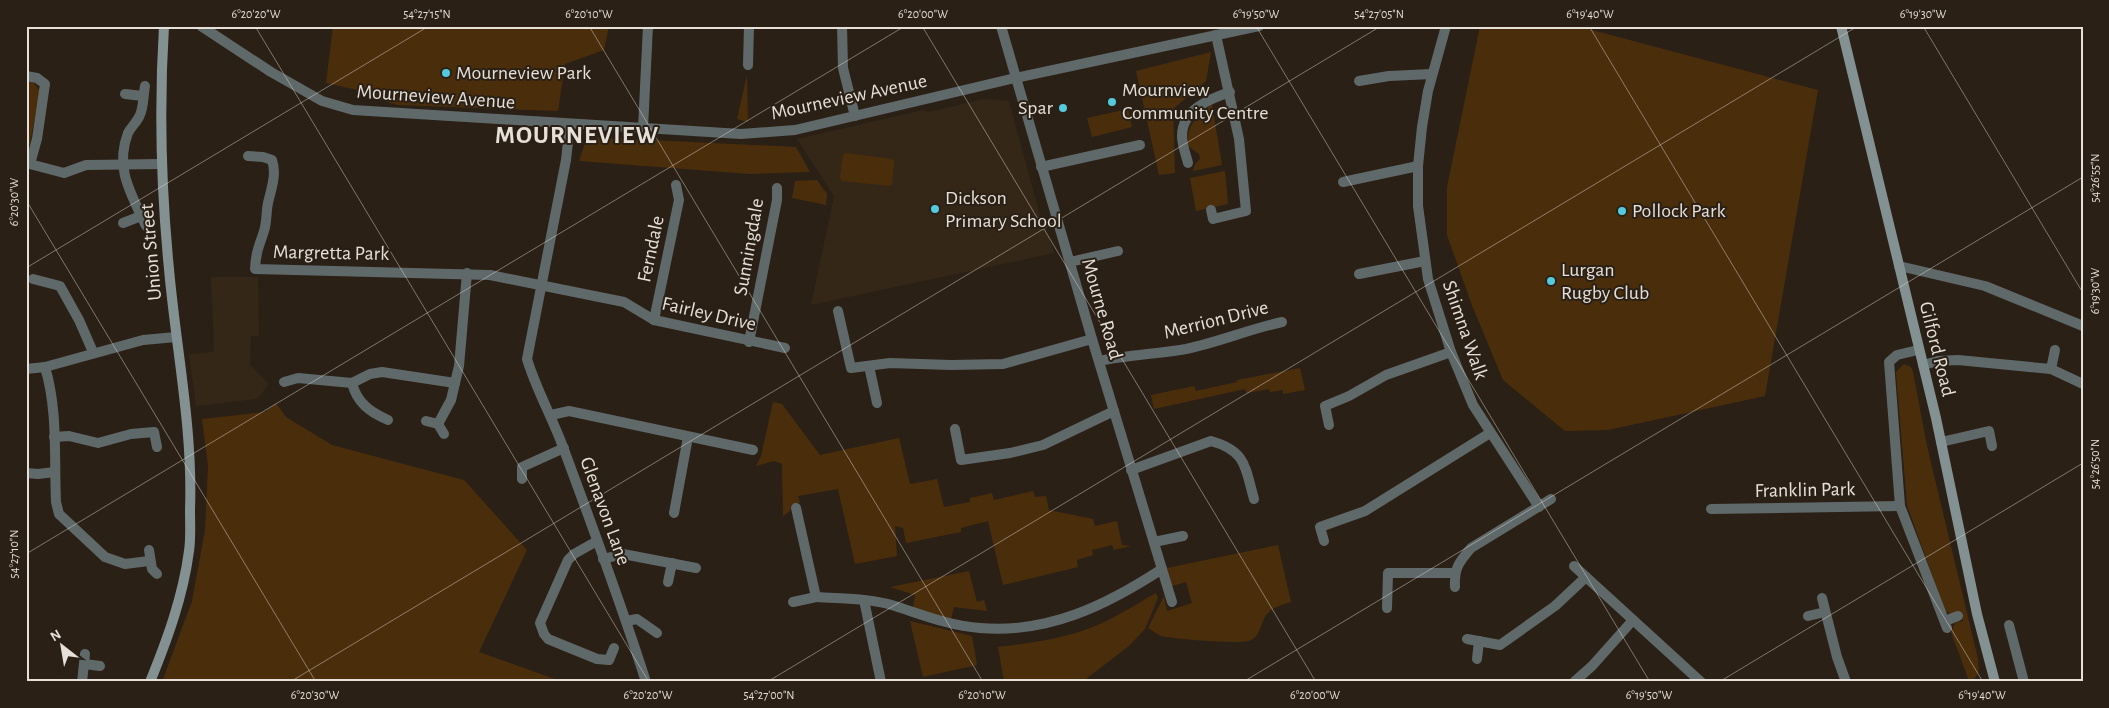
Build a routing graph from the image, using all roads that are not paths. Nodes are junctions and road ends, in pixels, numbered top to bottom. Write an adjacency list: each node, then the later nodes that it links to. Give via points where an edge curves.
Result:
1 (164, 26): 25 (main road, Union Street)
2 (201, 26): 19 (street, Mourneview Avenue, via 322,101 353,110)
3 (648, 26): 20 (street)
4 (749, 26): 11 (street)
5 (842, 26): 18 (street, via 843,68)
6 (1001, 26): 14 (street, Mourne Road)
7 (1257, 26): 10 (street, Mourneview Avenue)
8 (1446, 26): 12 (street, Shimna Walk)
9 (1841, 26): 39 (main road, Gilford Road)
10 (1216, 35): 14 (street, Mourneview Avenue); 16 (street)
11 (748, 65)
12 (1432, 74): 15 (street); 27 (street, Shimna Walk)
13 (26, 76): 24 (street, via 38,78 45,84 37,139)
14 (1015, 78): 18 (street, Mourneview Avenue); 28 (street, Mourne Road)
15 (1359, 80)
16 (1230, 92): 23 (street, via 1207,100 1189,116 1182,138); 32 (street, via 1239,139 1246,211 1213,219)
17 (125, 94): 26 (street, via 144,91 139,117 125,142)
18 (855, 116): 20 (street, Mourneview Avenue, via 772,133)
19 (570, 124): 20 (street, Mourneview Avenue); 43 (street)
20 (642, 128)
21 (1140, 145): 28 (street)
22 (248, 156): 40 (street, Margretta Park, via 263,156 272,160 274,167 265,230 256,251 255,269)
23 (1188, 163)
24 (28, 164): 26 (street, via 64,173 86,165)
25 (162, 164): 26 (street); 48 (main road, Union Street)
26 (123, 165): 33 (street, via 127,189)
27 (1418, 166): 29 (street); 37 (street, Shimna Walk, via 1418,206)
28 (1041, 167): 38 (street, Mourne Road)
29 (1343, 182)
30 (676, 185): 45 (street, Ferndale, via 679,200)
31 (777, 188): 50 (street, Sunningdale, via 778,200)
32 (1211, 210)
33 (141, 216): 34 (street); 35 (street)
34 (123, 223)
35 (146, 226)
36 (1118, 251): 38 (street)
37 (1425, 261): 41 (street); 55 (street, Shimna Walk)
38 (1070, 262): 49 (street, Mourne Road)
39 (1899, 266): 47 (street, via 1985,286); 52 (main road, Gilford Road)
40 (467, 273): 43 (street, Margretta Park); 63 (street)
41 (1359, 274)
42 (33, 279): 54 (street, via 60,286)
43 (541, 284): 45 (street, Fairley Drive, via 624,302); 68 (street, Glenavon Lane, via 527,355 533,379)
44 (838, 310): 58 (street, via 851,368)
45 (654, 320): 50 (street, Fairley Drive)
46 (1282, 322): 56 (street, Merrion Drive, via 1186,349)
47 (2083, 326)
48 (176, 337): 54 (street, via 143,340); 132 (main road, Union Street, via 188,414 191,473 189,551 171,632)
49 (1092, 339): 56 (street, Mourne Road); 58 (street, via 1002,364 890,363)
50 (749, 342): 51 (street, Fairley Drive)
51 (785, 348)
52 (1918, 350): 57 (main road, Gilford Road); 89 (street, via 1897,355 1889,362)
53 (2055, 350): 61 (street)
54 (93, 352): 59 (street)
55 (1451, 352): 72 (street, via 1386,375 1325,406); 74 (street, Shimna Walk, via 1473,405)
56 (1098, 361): 67 (street, Mourne Road)
57 (1923, 365): 61 (street, via 1958,360); 78 (main road, Gilford Road)
58 (869, 366): 66 (street)
59 (45, 367): 60 (street); 76 (street)
60 (26, 369)
61 (2051, 369): 65 (street)
62 (284, 382): 64 (street, via 298,378)
63 (455, 382): 64 (street, via 382,372); 71 (street, via 451,400)
64 (352, 383): 69 (street, via 355,394 368,410)
65 (2083, 384)
66 (877, 403)
67 (1114, 411): 73 (street, via 1043,445 961,460); 83 (street, Mourne Road)
68 (551, 415): 77 (street, via 569,411); 81 (street, Glenavon Lane)
69 (388, 420)
70 (426, 421): 71 (street)
71 (438, 424): 75 (street)
72 (1330, 425)
73 (955, 429)
74 (1490, 433): 90 (street, Shimna Walk); 96 (street, via 1365,511 1320,527)
75 (444, 434)
76 (54, 437): 80 (street, via 69,436 98,443 154,432); 84 (street)
77 (688, 437): 82 (street); 93 (street)
78 (1941, 442): 79 (street, via 1989,431); 137 (main road, Gilford Road)
79 (1992, 446)
80 (157, 447)
81 (564, 448): 86 (street, via 522,467); 95 (street, Glenavon Lane)
82 (753, 450)
83 (1132, 470): 87 (street, via 1211,441 1236,453 1246,466); 97 (street, Mourne Road)
84 (55, 472): 85 (street); 100 (street, via 59,514 105,556 125,564)
85 (26, 473)
86 (522, 479)
87 (1254, 499)
88 (1551, 500): 90 (street)
89 (1900, 506): 92 (street, Franklin Park); 118 (street, via 1946,625)
90 (1539, 507): 106 (street, via 1470,548)
91 (796, 508): 110 (street)
92 (1711, 509)
93 (674, 513)
94 (1183, 536): 97 (street)
95 (597, 541): 99 (street, Glenavon Lane); 125 (street, via 568,560 540,623 548,639 597,660 609,660)
96 (1324, 541)
97 (1154, 542): 104 (street, Mourne Road)
98 (149, 550): 100 (street)
99 (604, 559): 101 (street, via 623,554); 120 (street, Glenavon Lane)
100 (149, 561): 105 (street)
101 (672, 563): 103 (street); 108 (street)
102 (1574, 566): 107 (street)
103 (696, 568)
104 (1162, 569): 112 (street, via 1088,611 1021,627 980,628 938,621 896,606); 114 (street, Mourne Road)
105 (156, 574)
106 (1454, 574): 109 (street); 115 (street, via 1388,573)
107 (1586, 577): 119 (street); 124 (street, via 1555,606 1500,645)
108 (668, 582)
109 (1455, 587)
110 (816, 597): 112 (street); 113 (street)
111 (1822, 598): 116 (street)
112 (864, 600): 134 (street)
113 (793, 602)
114 (1172, 602)
115 (1387, 608)
116 (1825, 612): 117 (street); 136 (street)
117 (1808, 616)
118 (1958, 616)
119 (1633, 620): 130 (street); 135 (street)
120 (626, 621): 122 (street, via 637,619); 133 (street, Glenavon Lane)
121 (2009, 624): 138 (street)
122 (658, 633)
123 (1467, 639): 124 (street)
124 (1479, 641): 127 (street)
125 (614, 648)
126 (86, 654): 128 (street)
127 (1476, 659)
128 (85, 664): 129 (street); 131 (street)
129 (100, 666)
130 (1699, 681)
131 (82, 682)
132 (150, 682)
133 (646, 682)
134 (882, 682)
135 (1574, 682)
136 (1846, 682)
137 (1995, 682)
138 (2024, 682)

